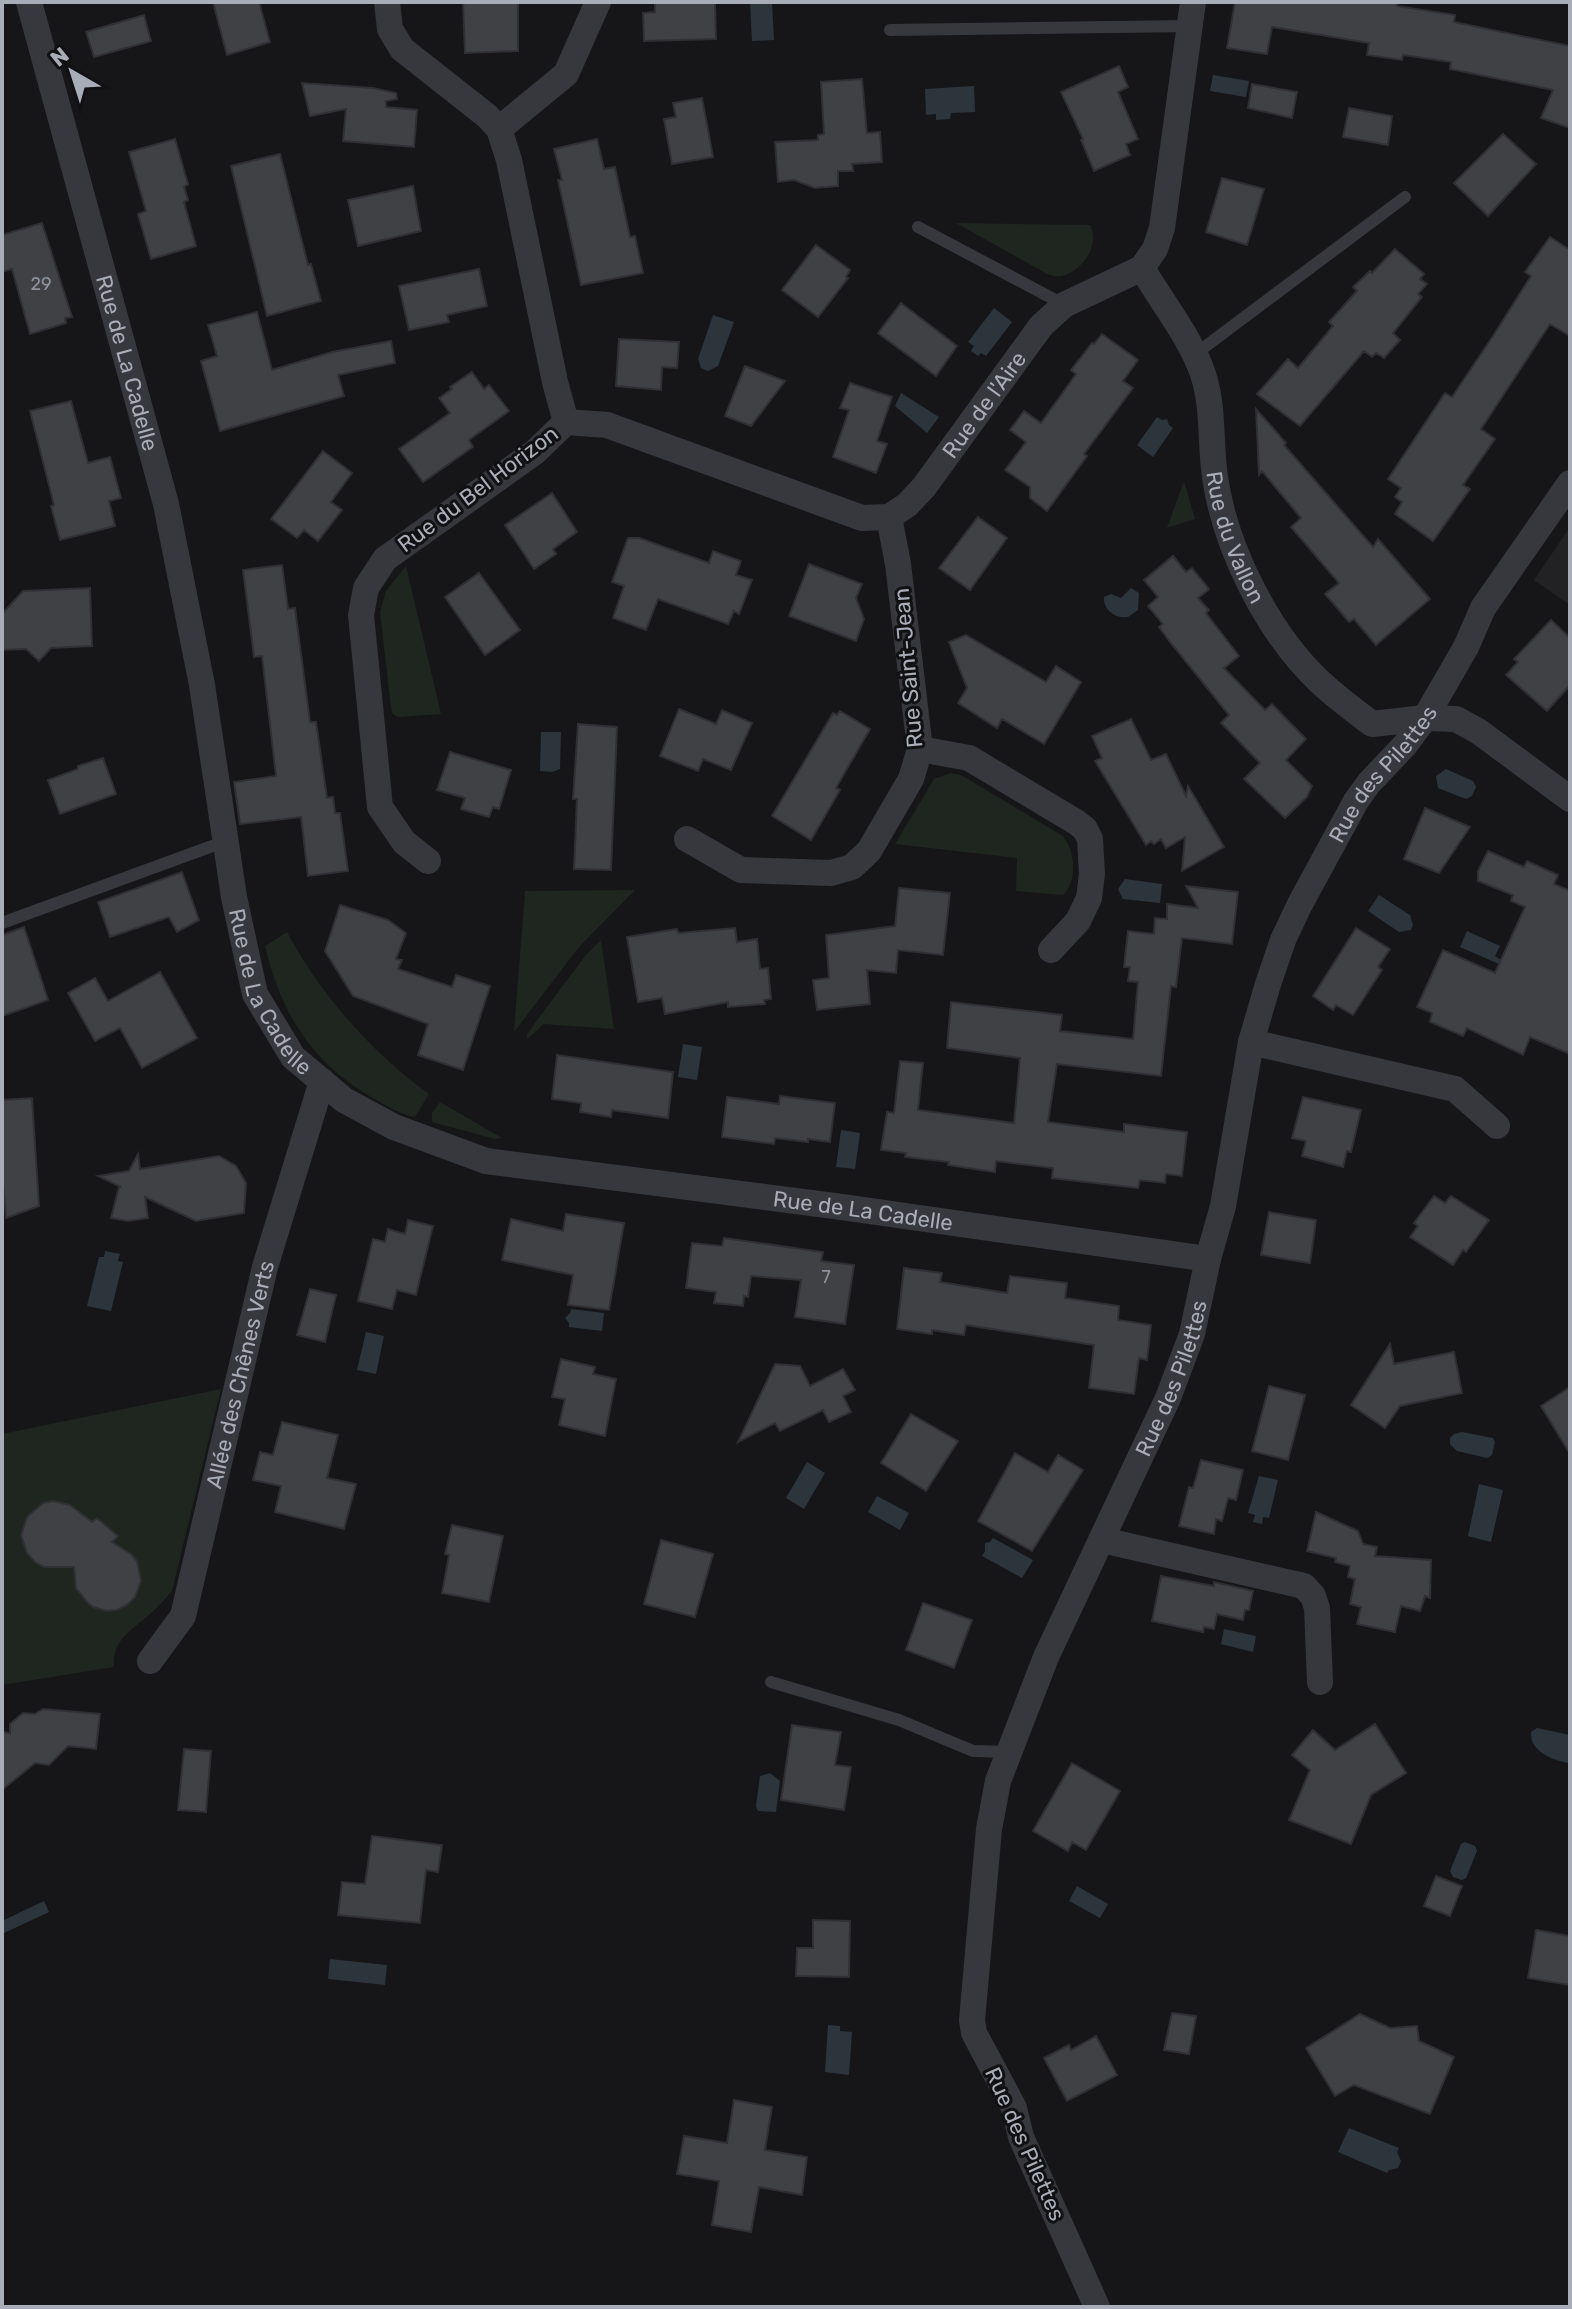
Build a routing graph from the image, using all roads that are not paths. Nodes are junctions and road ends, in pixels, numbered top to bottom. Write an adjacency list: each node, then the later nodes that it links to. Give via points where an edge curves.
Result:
1 (29, 2): 19 (street, Rue de La Cadelle, via 166,504)
2 (387, 2): 6 (street, Rue du Bel Horizon, via 390,29 402,49)
3 (598, 2): 6 (street, via 566,74)
4 (1191, 14): 5 (lane); 9 (street, via 1162,228)
5 (890, 30)
6 (499, 129): 12 (street, Rue du Bel Horizon)
7 (1405, 197): 11 (lane)
8 (918, 227): 10 (lane)
9 (1142, 268): 10 (street, Rue de l'Aire); 11 (street, Rue du Vallon)
10 (1064, 305): 14 (street, Rue de l'Aire, via 1041,326 924,487)
11 (1194, 355): 15 (street, Rue du Vallon, via 1209,401 1222,511 1247,576 1274,625 1318,680 1372,724)
12 (566, 422): 14 (street, via 607,425 862,518); 20 (street, Rue du Bel Horizon, via 535,452 385,559 366,588 361,615 380,807 404,842)
13 (1570, 483): 15 (street, Rue des Pilettes, via 1483,608)
14 (889, 517): 16 (street, Rue Saint-Jean)
15 (1425, 718): 17 (street, Rue du Vallon, via 1456,719 1478,731); 23 (street, Rue des Pilettes, via 1356,801 1307,891 1283,940)
16 (920, 749): 18 (street, Rue Saint-Jean, via 911,779 869,851 843,871 741,870); 22 (street, via 969,758 1085,829 1092,848 1089,898 1078,921)
17 (1570, 799)
18 (687, 839)
19 (226, 841): 21 (lane); 24 (street, Rue de La Cadelle, via 255,994 293,1057)
20 (428, 861)
21 (2, 923)
22 (1051, 950)
23 (1251, 1042): 25 (street, via 1455,1089); 26 (street, Rue des Pilettes, via 1223,1206)
24 (322, 1081): 26 (street, Rue de La Cadelle, via 344,1100 394,1127 486,1161); 28 (street, Allée des Chênes Verts, via 265,1267 183,1616)
25 (1497, 1126)
26 (1208, 1259): 27 (street, Rue des Pilettes, via 1192,1334 1168,1398)
27 (1102, 1540): 30 (street, via 1304,1586 1317,1608); 31 (street, Rue des Pilettes, via 1046,1657)
28 (150, 1661)
29 (771, 1682): 31 (lane, via 899,1720 973,1751)
30 (1320, 1682)
31 (1009, 1752): 32 (street, Rue des Pilettes, via 989,1829 974,2033 1014,2108 1021,2137)
32 (1097, 2307)

